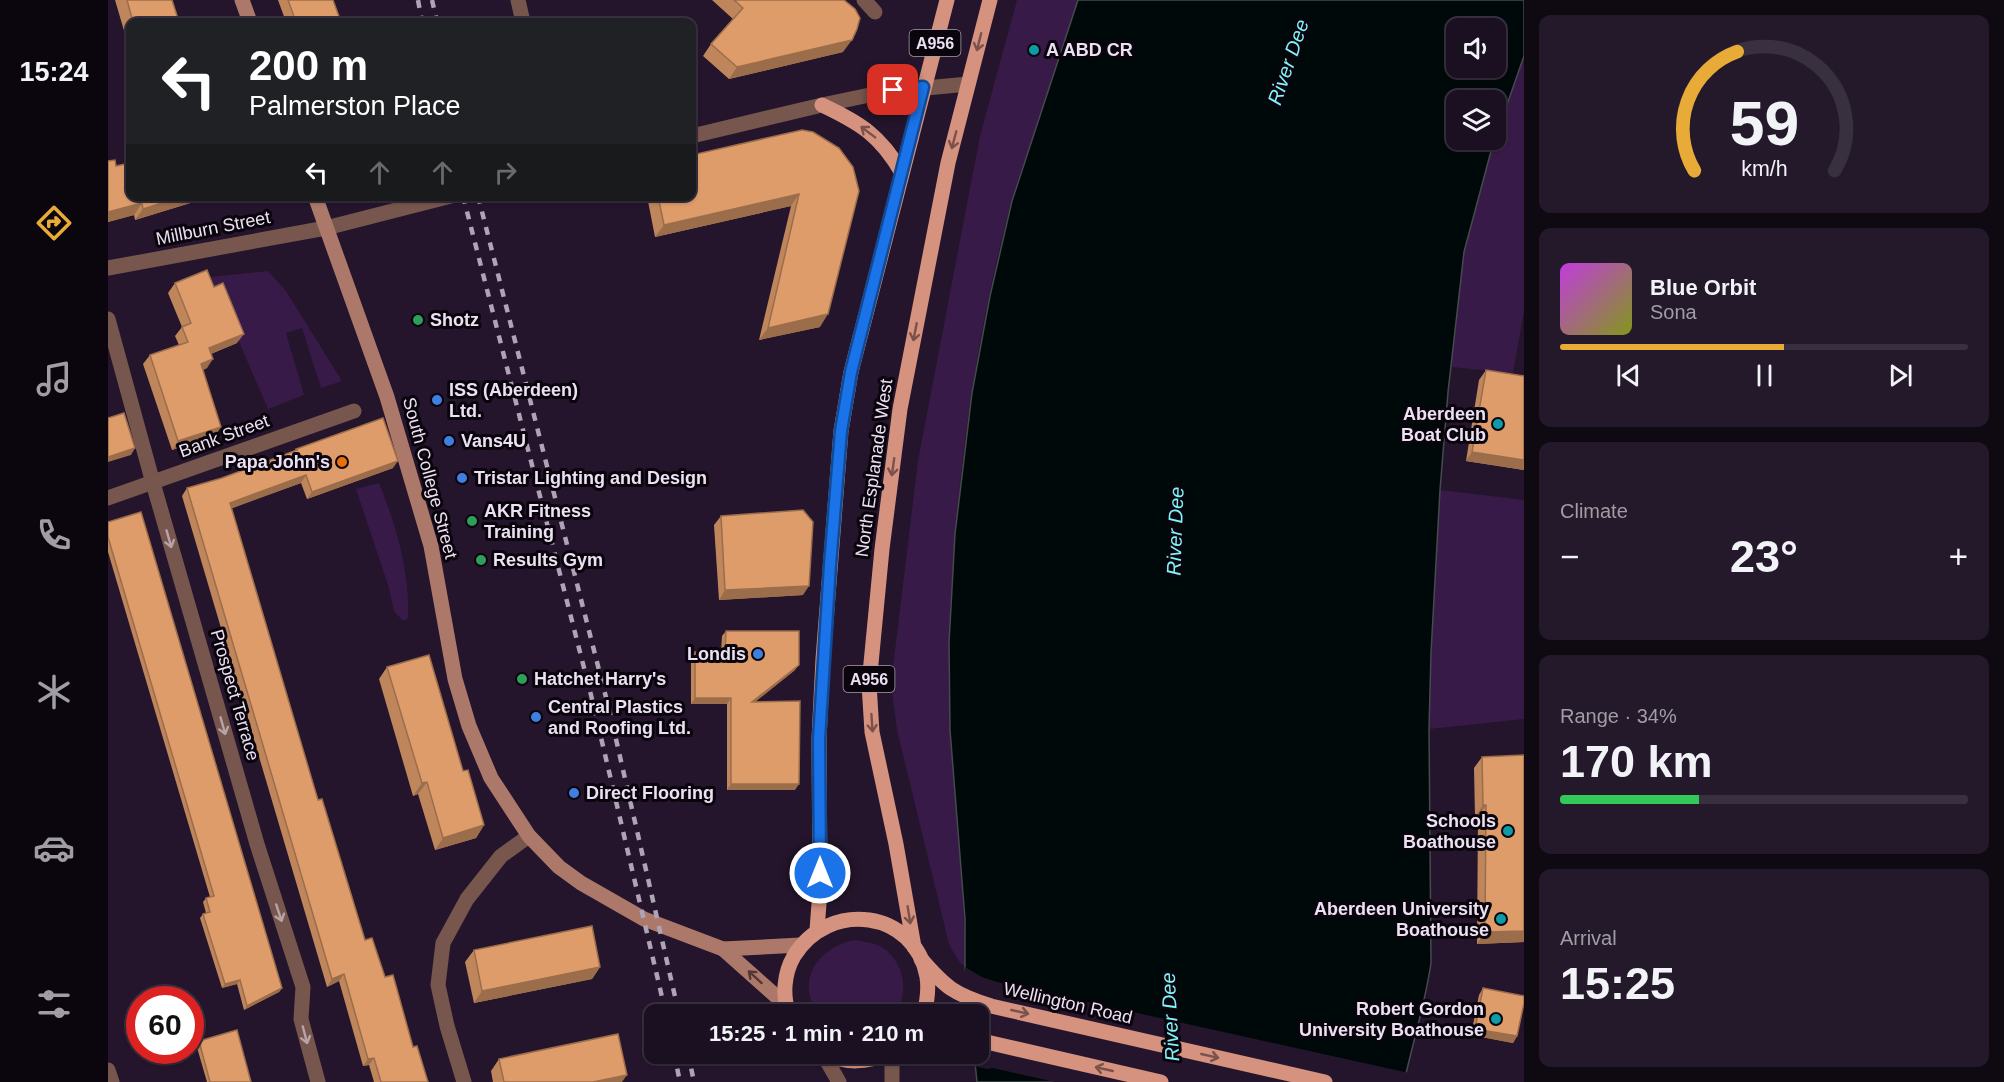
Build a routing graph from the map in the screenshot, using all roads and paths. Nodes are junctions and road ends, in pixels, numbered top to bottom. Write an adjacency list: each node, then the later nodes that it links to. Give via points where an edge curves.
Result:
1 (242, 0): 7 (main road)
2 (518, 0): 8 (street)
3 (864, 0): 6 (street)
4 (947, 0): 10 (main road, North Esplanade West / A956)
5 (990, 0): 9 (main road, North Esplanade West / A956, one-way to 9)
6 (875, 12)
7 (249, 18)
8 (522, 18)
9 (968, 84): 10 (street); 26 (main road, North Esplanade West / A956, one-way to 26, via 948,163 900,409 869,684 872,732)
10 (923, 87): 11 (street); 13 (main road, North Esplanade West / A956)
11 (822, 105): 12 (street); 13 (main road, one-way to 11, via 869,131)
12 (696, 135)
13 (902, 173): 23 (main road, North Esplanade West / A956, via 851,372 841,431 819,739 820,890)
14 (317, 201): 16 (main road, South College Street)
15 (431, 201): 16 (street, Millburn Street)
16 (326, 228): 17 (street, Millburn Street); 22 (main road, South College Street, via 387,397 428,534 455,679 469,726 491,778)
17 (108, 268)
18 (108, 319): 20 (street, Prospect Terrace)
19 (354, 411): 20 (street, Bank Street)
20 (153, 483): 21 (street, Bank Street); 35 (street, Prospect Terrace, one-way to 35, via 257,844 303,987 301,1019)
21 (108, 498)
22 (529, 836): 25 (main road, South College Street, via 581,883 644,919); 36 (street, via 501,856 467,899 443,943 438,985)
23 (816, 930): 24 (main road); 26 (main road, Wellington Road, via 850,918 868,919 893,929)
24 (801, 945): 25 (main road, South College Street); 28 (main road, via 790,963 785,984)
25 (723, 949): 27 (main road, South College Street, one-way to 25)
26 (917, 953): 29 (main road, A956, via 927,977); 40 (main road, Wellington Road, one-way to 40, via 942,983 964,997 991,1006)
27 (782, 1004)
28 (787, 1004)
29 (926, 1004)
30 (989, 1043): 39 (main road, one-way to 30)
31 (829, 1064): 37 (street)
32 (892, 1064): 38 (street)
33 (108, 1070): 34 (street)
34 (112, 1082)
35 (318, 1082)
36 (464, 1082)
37 (839, 1082)
38 (892, 1082)
39 (1161, 1082)
40 (1325, 1082)

